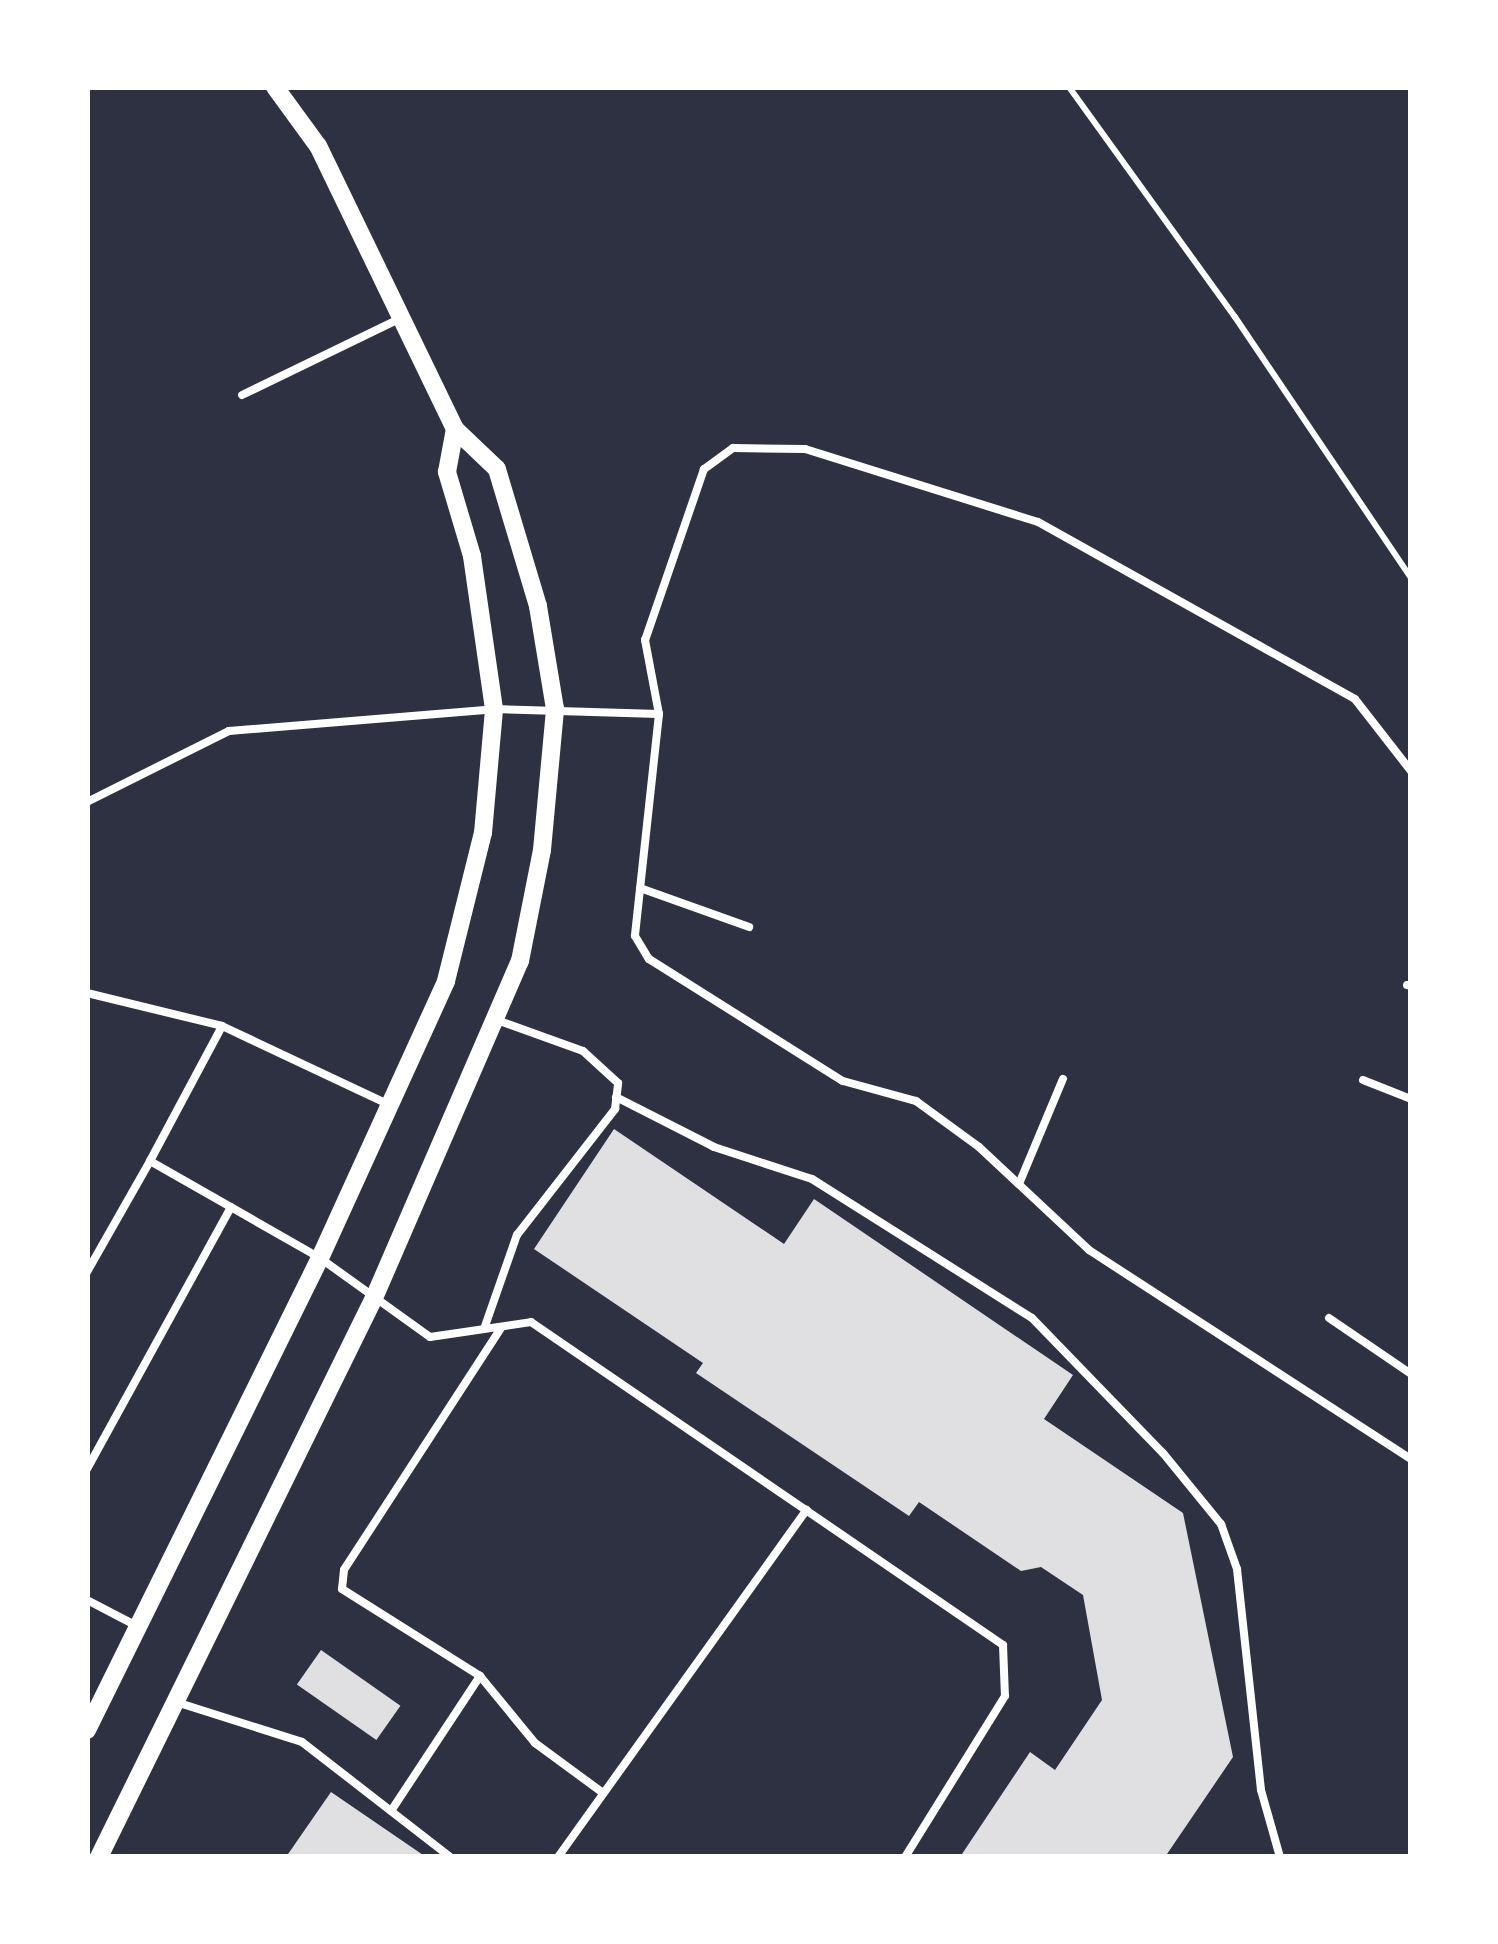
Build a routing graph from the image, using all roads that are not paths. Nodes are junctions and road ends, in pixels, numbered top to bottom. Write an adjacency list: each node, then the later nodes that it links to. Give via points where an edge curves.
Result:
1 (275, 87): 2 (street, via 318,146)
2 (402, 317): 3 (lane); 4 (street)
3 (242, 395)
4 (455, 428): 5 (street, via 446,472 472,556); 6 (street, via 497,469 538,606)
5 (494, 709): 6 (lane); 9 (lane, via 229,731); 19 (street, via 483,833 446,981)
6 (555, 709): 7 (lane); 13 (street, via 533,894 520,961)
7 (659, 714): 8 (lane, via 645,640 704,469 733,448 805,449 1038,521 1355,699); 10 (lane)
8 (1411, 771)
9 (87, 802)
10 (640, 888): 11 (lane); 21 (lane, via 635,936 649,959 844,1081 916,1101)
11 (749, 927)
12 (87, 993): 14 (lane)
13 (495, 1019): 17 (lane, via 583,1051 618,1083); 25 (street)
14 (222, 1026): 19 (lane); 20 (lane)
15 (1063, 1078): 21 (lane)
16 (1363, 1080): 18 (lane)
17 (616, 1097): 28 (lane, via 517,1235); 44 (lane, via 714,1147 812,1179 1032,1318 1162,1454 1221,1525 1237,1569 1262,1790)
18 (1411, 1100)
19 (390, 1105): 23 (street)
20 (150, 1160): 22 (lane); 24 (lane)
21 (1019, 1184): 30 (lane, via 1088,1250)
22 (231, 1208): 23 (lane); 31 (lane)
23 (320, 1258): 25 (lane); 34 (street)
24 (87, 1272)
25 (374, 1298): 28 (lane, via 430,1337); 36 (street)
26 (1329, 1318): 29 (lane)
27 (501, 1327): 28 (lane); 32 (lane, via 531,1322); 35 (lane, via 344,1570 342,1589)
28 (484, 1329)
29 (1411, 1374)
30 (1411, 1459)
31 (87, 1469)
32 (806, 1510): 38 (lane); 43 (lane, via 1003,1645 1005,1696)
33 (87, 1600): 34 (lane)
34 (139, 1627): 37 (street)
35 (480, 1676): 38 (lane, via 535,1743); 39 (lane)
36 (175, 1702): 39 (lane, via 302,1742); 40 (street)
37 (87, 1730)
38 (603, 1793): 42 (lane)
39 (392, 1811): 41 (lane)
40 (99, 1857)
41 (450, 1857)
42 (558, 1857)
43 (905, 1857)
44 (1280, 1857)

